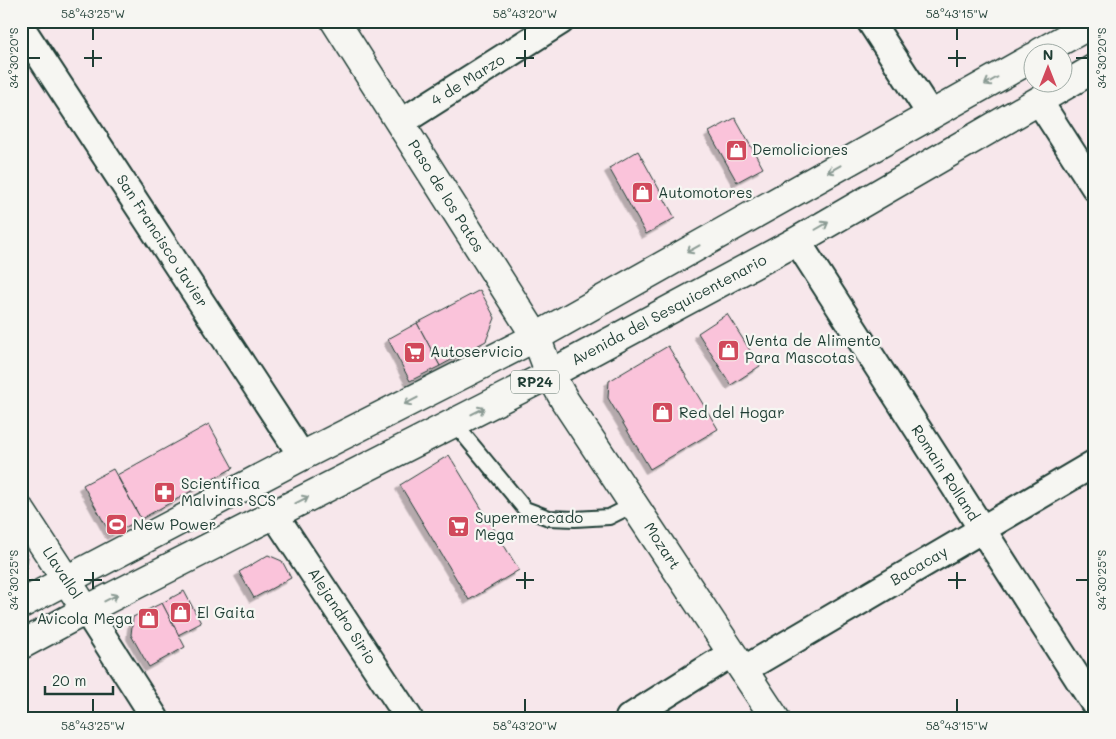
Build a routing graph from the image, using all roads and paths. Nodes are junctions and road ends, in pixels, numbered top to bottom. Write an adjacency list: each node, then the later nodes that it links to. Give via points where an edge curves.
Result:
1 (334, 21): 11 (main road, Paso de los Patos)
2 (561, 21): 11 (street, 4 de Marzo)
3 (870, 21): 10 (street)
4 (1095, 22): 6 (main road)
5 (21, 27): 17 (street, San Francisco Javier)
6 (1059, 42)
7 (1024, 63): 10 (main road, RP24, one-way to 10)
8 (1095, 68): 9 (main road, Avenida del Sesquicentenario / RP24)
9 (1039, 101): 12 (street); 13 (main road, Avenida del Sesquicentenario / RP24, one-way to 9)
10 (931, 115): 14 (main road, RP24, one-way to 14)
11 (400, 123): 14 (main road, Paso de los Patos)
12 (1095, 188)
13 (796, 241): 15 (main road, Avenida del Sesquicentenario / RP24); 22 (street, Romain Rolland)
14 (536, 337): 15 (main road, Paso de los Patos); 17 (main road, RP24, one-way to 17)
15 (550, 374): 16 (main road, Avenida del Sesquicentenario / RP24, one-way to 15); 19 (main road, Mozart)
16 (454, 423): 19 (lane, via 525,509 549,518 575,519 609,517); 21 (main road, Avenida del Sesquicentenario / RP24, one-way to 16)
17 (302, 456): 23 (main road, RP24)
18 (1095, 463): 22 (street, Bacacay)
19 (635, 504): 27 (main road, Mozart)
20 (21, 511): 23 (main road, Llavallol)
21 (274, 514): 25 (main road, Avenida del Sesquicentenario / RP24, one-way to 21); 30 (street, Alejandro Sirio)
22 (982, 530): 27 (street, Bacacay); 28 (street, Romain Rolland)
23 (67, 581): 24 (main road, RP24); 25 (main road, Llavallol)
24 (21, 604)
25 (86, 610): 26 (main road, Avenida del Sesquicentenario / RP24); 29 (street)
26 (21, 645)
27 (737, 661): 31 (street, Bacacay); 32 (main road, Mozart)
28 (1095, 705)
29 (155, 718)
30 (409, 718)
31 (629, 718)
32 (775, 718)

